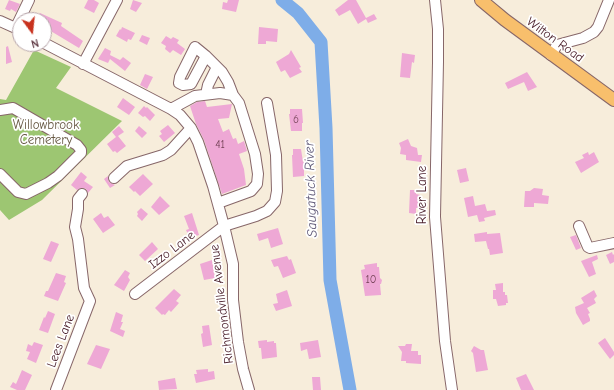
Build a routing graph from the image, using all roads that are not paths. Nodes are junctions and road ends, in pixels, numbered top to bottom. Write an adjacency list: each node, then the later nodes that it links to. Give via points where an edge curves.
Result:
1 (29, 0): 6 (street)
2 (117, 0): 12 (street)
3 (435, 0): 33 (street, River Lane, via 438,29 435,217 445,341)
4 (481, 0): 10 (main road, Wilton Road)
5 (609, 0): 10 (street, via 594,32 583,38 557,45)
6 (24, 12)
7 (0, 21): 8 (street)
8 (12, 26)
9 (52, 47): 12 (street, Richmondville Avenue)
10 (551, 55): 18 (main road, Wilton Road)
11 (206, 56): 13 (street); 14 (street); 14 (street, via 195,47 179,80 180,84)
12 (83, 64): 20 (street, Richmondville Avenue)
13 (217, 67): 15 (street); 16 (street)
14 (191, 84): 17 (street)
15 (206, 94): 16 (street); 17 (street)
16 (233, 95): 26 (street, via 239,104 255,154 257,184 246,194)
17 (195, 96): 20 (street)
18 (614, 100)
19 (267, 103): 27 (street, via 276,155 275,202 262,214)
20 (171, 109): 22 (street, Richmondville Avenue)
21 (0, 110): 23 (street, via 13,108 77,145 81,150 58,176 26,194 18,192)
22 (191, 128): 24 (street, via 171,150 127,166); 26 (street, Richmondville Avenue)
23 (0, 174)
24 (114, 178)
25 (82, 194): 31 (street, Lees Lane, via 78,199 75,227 84,288 90,301)
26 (218, 203): 27 (street, Richmondville Avenue)
27 (224, 226): 30 (street, Izzo Lane); 32 (street, Richmondville Avenue, via 233,264 233,300 238,342)
28 (579, 226): 29 (street, via 590,248)
29 (614, 243)
30 (135, 294)
31 (56, 390)
32 (249, 390)
33 (452, 390)

